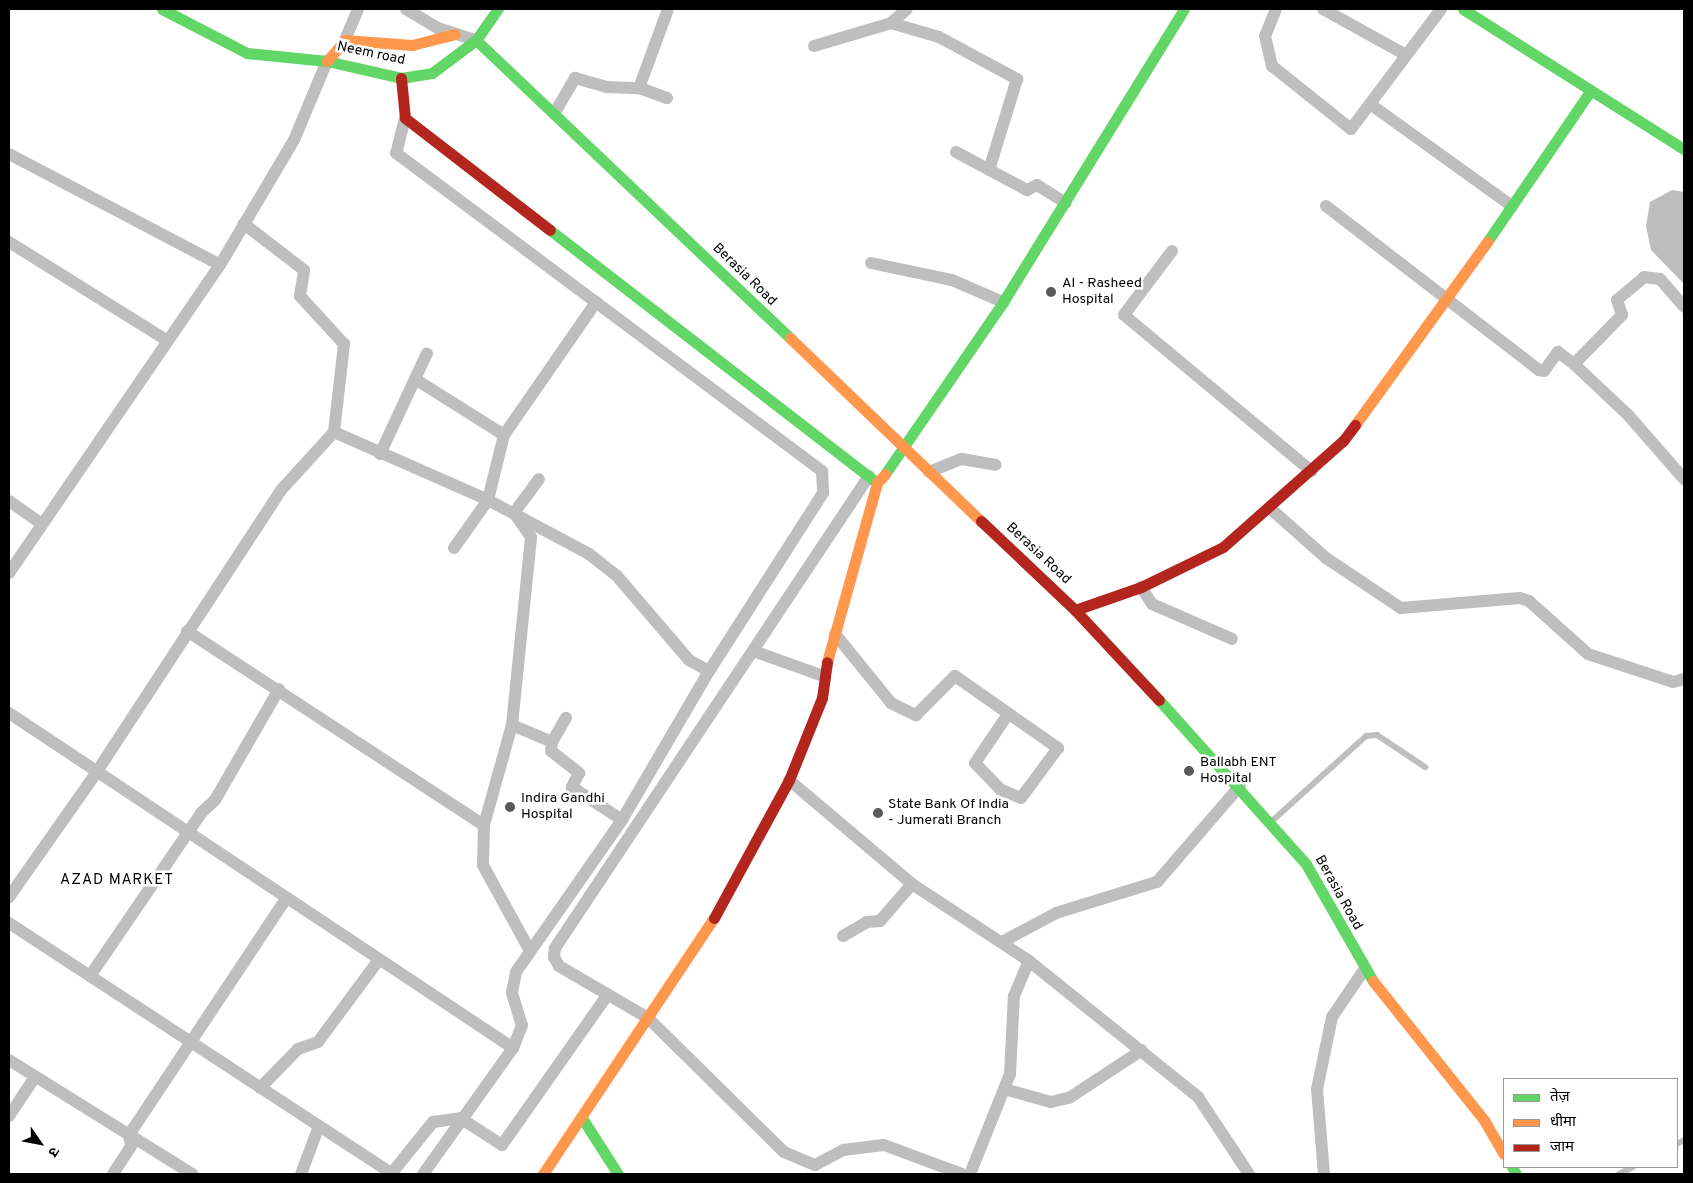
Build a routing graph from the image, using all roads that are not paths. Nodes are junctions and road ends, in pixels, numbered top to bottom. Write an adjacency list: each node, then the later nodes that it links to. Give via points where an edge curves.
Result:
1 (162, 9): 18 (street, Neem road, via 247,53)
2 (358, 9): 14 (street)
3 (406, 9): 13 (street)
4 (498, 9): 15 (street, Neem road)
5 (668, 9): 20 (street)
6 (907, 9): 12 (street)
7 (1184, 9): 30 (street)
8 (1276, 9): 23 (street, via 1265,36 1272,66 1351,129)
9 (1323, 9): 17 (street)
10 (1441, 9): 17 (street)
11 (1463, 9): 21 (street)
12 (892, 23): 16 (street); 29 (street, via 938,37 1018,81)
13 (455, 34): 14 (street, via 412,45); 15 (street)
14 (345, 40): 18 (street, Neem road)
15 (476, 40): 19 (street, Neem road, via 432,73); 24 (street, Berasia Road)
16 (814, 46)
17 (1406, 55): 23 (street)
18 (327, 61): 19 (street, Neem road); 33 (street, via 294,140)
19 (401, 78): 25 (street)
20 (640, 88): 22 (street); 24 (street, via 606,87 575,78)
21 (1591, 90): 26 (street); 32 (street)
22 (667, 98)
23 (1370, 104): 32 (street)
24 (554, 114): 48 (street, Berasia Road)
25 (405, 118): 39 (street, via 396,153); 55 (street)
26 (1684, 149)
27 (956, 152): 29 (street)
28 (9, 154): 37 (street)
29 (989, 170): 30 (street, via 1027,190 1037,185)
30 (1066, 203): 40 (street)
31 (1326, 206): 38 (street)
32 (1512, 206): 38 (street)
33 (244, 224): 37 (street); 46 (street, via 304,270 300,296 344,344)
34 (11, 249): 42 (street)
35 (1172, 250): 51 (street, via 1124,315)
36 (871, 263): 40 (street, via 952,280)
37 (220, 265): 42 (street)
38 (1448, 300): 44 (street, via 1539,370 1544,371 1558,352); 51 (street, via 1343,441)
39 (596, 302): 47 (street); 69 (street, via 822,472 823,493)
40 (1003, 302): 48 (street)
41 (1684, 307): 44 (street, via 1660,278 1644,277 1617,300 1622,315)
42 (165, 340): 60 (street)
43 (427, 353): 45 (street)
44 (1574, 364): 54 (street, via 1629,416)
45 (415, 379): 47 (street); 49 (street)
46 (334, 432): 49 (street); 65 (street, via 282,489)
47 (504, 435): 56 (street)
48 (906, 450): 52 (street, Berasia Road); 55 (street)
49 (380, 454): 56 (street)
50 (995, 465): 52 (street, via 962,459)
51 (1310, 471): 58 (street)
52 (930, 472): 64 (street, Berasia Road)
53 (539, 479): 59 (street)
54 (1684, 479)
55 (873, 480): 66 (street); 68 (street)
56 (488, 500): 59 (street); 61 (street)
57 (9, 501): 60 (street)
58 (1271, 509): 63 (street, via 1224,547); 71 (street, via 1326,558 1401,608 1520,598 1529,601 1588,654 1673,682)
59 (514, 513): 69 (street, via 589,554 617,576 689,660); 76 (street, via 531,537)
60 (42, 524): 62 (street)
61 (454, 548)
62 (9, 573)
63 (1141, 588): 64 (street); 67 (street, via 1152,604)
64 (1075, 610): 81 (street, Berasia Road)
65 (187, 631): 72 (street); 79 (street)
66 (835, 634): 70 (street); 74 (street, via 891,702 916,716 955,676)
67 (1232, 639)
68 (756, 652): 70 (street); 97 (street, via 555,948 559,966)
69 (709, 671): 82 (street)
70 (823, 676): 80 (street, via 822,698)
71 (1684, 679)
72 (279, 689): 84 (street); 85 (street, via 215,800)
73 (9, 713): 79 (street)
74 (1008, 714): 74 (street, via 1058,748 1021,798 1000,790 975,763)
75 (566, 718): 77 (street)
76 (512, 725): 77 (street); 84 (street)
77 (552, 742): 82 (street, via 551,751 579,772 572,787)
78 (1425, 767): 83 (lane, via 1377,735 1366,736)
79 (96, 773): 85 (street); 87 (street)
80 (789, 780): 86 (street); 98 (street, via 730,894)
81 (1240, 786): 83 (street, Berasia Road); 91 (street, via 1157,882 1056,913)
82 (622, 820): 92 (street)
83 (1270, 822): 95 (street, Berasia Road, via 1306,864)
84 (484, 825): 92 (street, via 483,865)
85 (187, 833): 88 (street); 96 (street)
86 (912, 884): 90 (street, via 880,921 868,922); 91 (street)
87 (9, 897)
88 (286, 899): 94 (street); 99 (street)
89 (9, 923): 96 (street)
90 (843, 936)
91 (1002, 942): 93 (street)
92 (530, 951): 100 (street, via 512,983 522,1025)
93 (1029, 960): 101 (street); 105 (street, via 1014,996 1014,1059)
94 (378, 961): 100 (street); 104 (street, via 318,1042 298,1049)
95 (1364, 970): 111 (street, Berasia Road, via 1484,1120); 124 (street, via 1332,1017 1319,1080)
96 (90, 976): 99 (street)
97 (608, 994): 98 (street); 107 (street, via 511,1138 502,1146)
98 (648, 1018): 108 (street); 113 (street, via 784,1152 815,1165 843,1150 884,1145)
99 (192, 1043): 104 (street); 110 (street)
100 (512, 1048): 107 (street)
101 (1142, 1050): 105 (street, via 1069,1098 1051,1102); 123 (street, via 1198,1097)
102 (9, 1060): 103 (street)
103 (35, 1076): 106 (street); 110 (street)
104 (260, 1088): 109 (street)
105 (1004, 1088): 122 (street)
106 (9, 1116)
107 (460, 1118): 117 (street, via 433,1122); 118 (street)
108 (582, 1118): 119 (street); 120 (street)
109 (319, 1126): 116 (street); 117 (street)
110 (129, 1135): 114 (street, via 131,1146); 115 (street)
111 (1503, 1152)
112 (1631, 1168): 125 (lane)
113 (943, 1170): 121 (street)
114 (113, 1174)
115 (192, 1174)
116 (301, 1174)
117 (392, 1174)
118 (423, 1174)
119 (543, 1174)
120 (618, 1174)
121 (962, 1174)
122 (970, 1174)
123 (1249, 1174)
124 (1324, 1174)
125 (1619, 1174)

